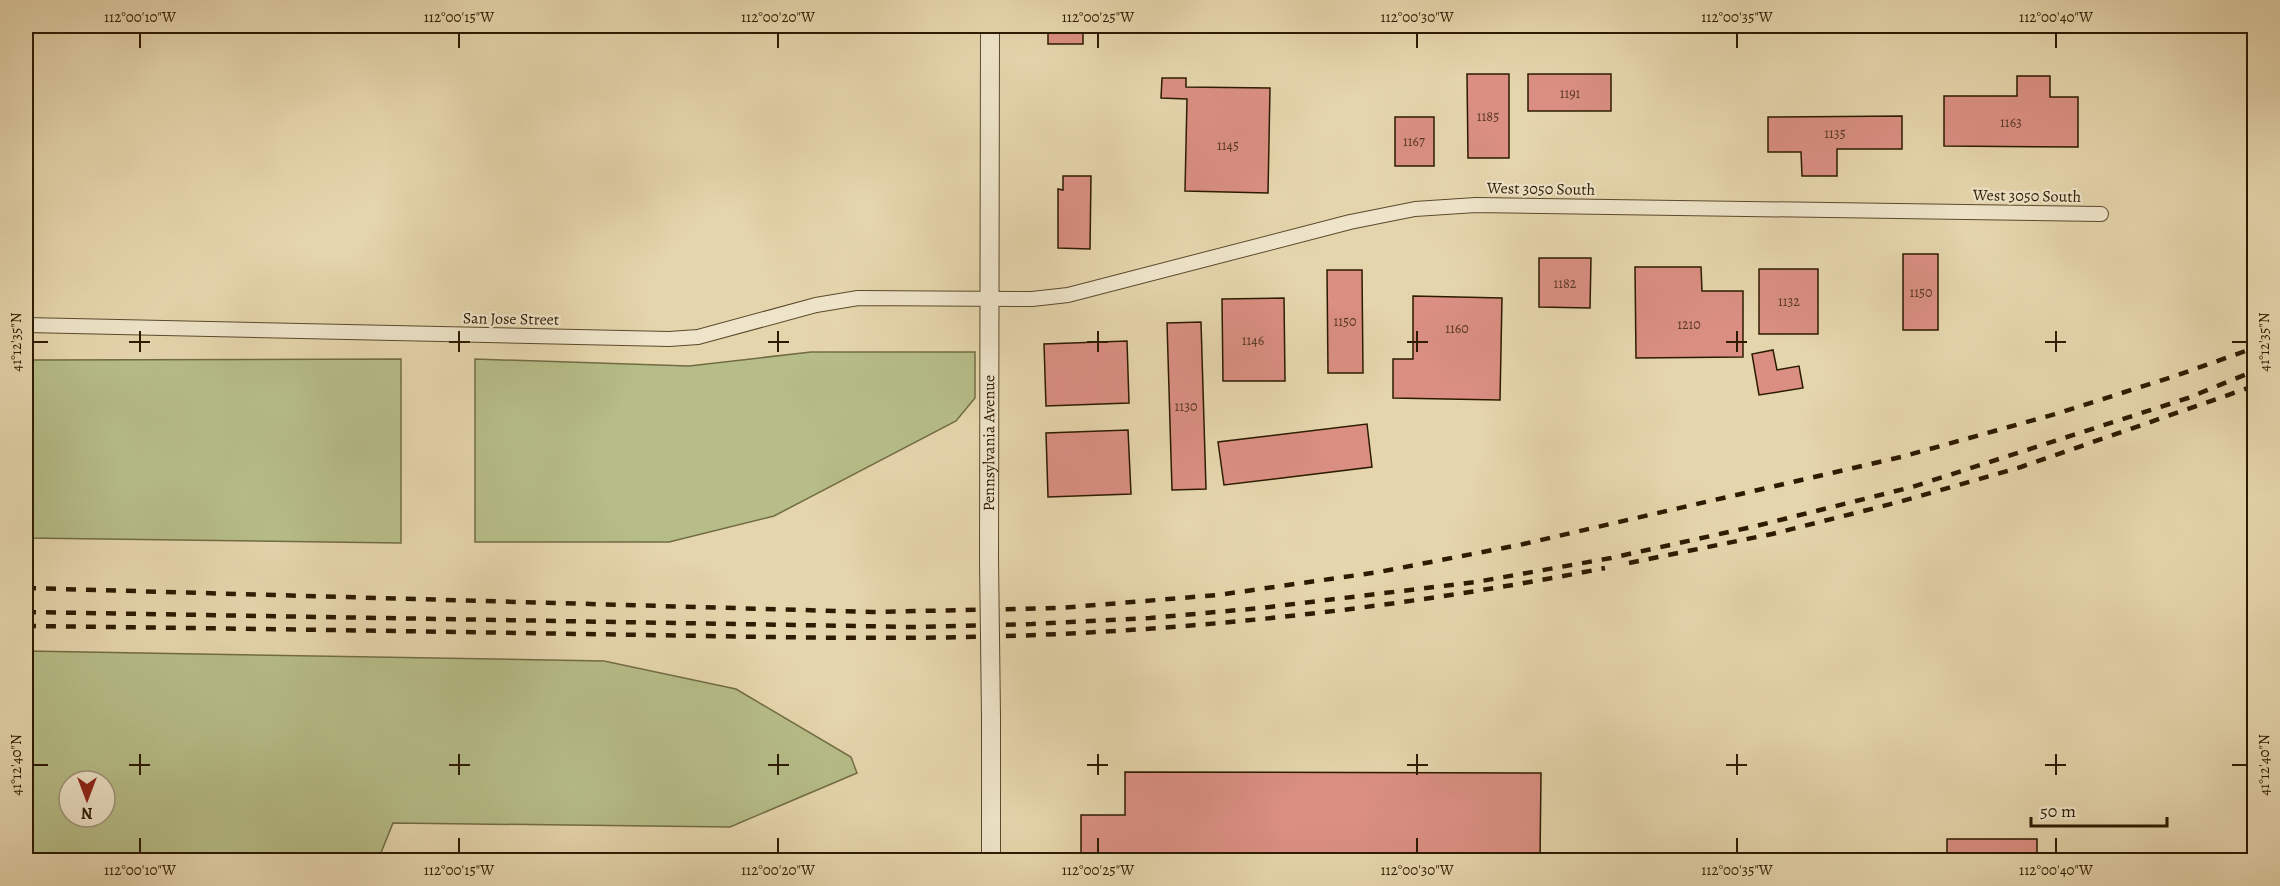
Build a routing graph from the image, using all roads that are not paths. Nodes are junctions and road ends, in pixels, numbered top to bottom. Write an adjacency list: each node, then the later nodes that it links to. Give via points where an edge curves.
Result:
1 (990, 26): 3 (street, Pennsylvania Avenue)
2 (2101, 214): 3 (street, West 3050 South, via 1476,204 1415,209 1350,222 1068,295)
3 (991, 299): 4 (street, San Jose Street, via 858,298 816,305 698,337 669,339); 5 (street, Pennsylvania Avenue, bridge)
4 (26, 325)
5 (991, 861)

